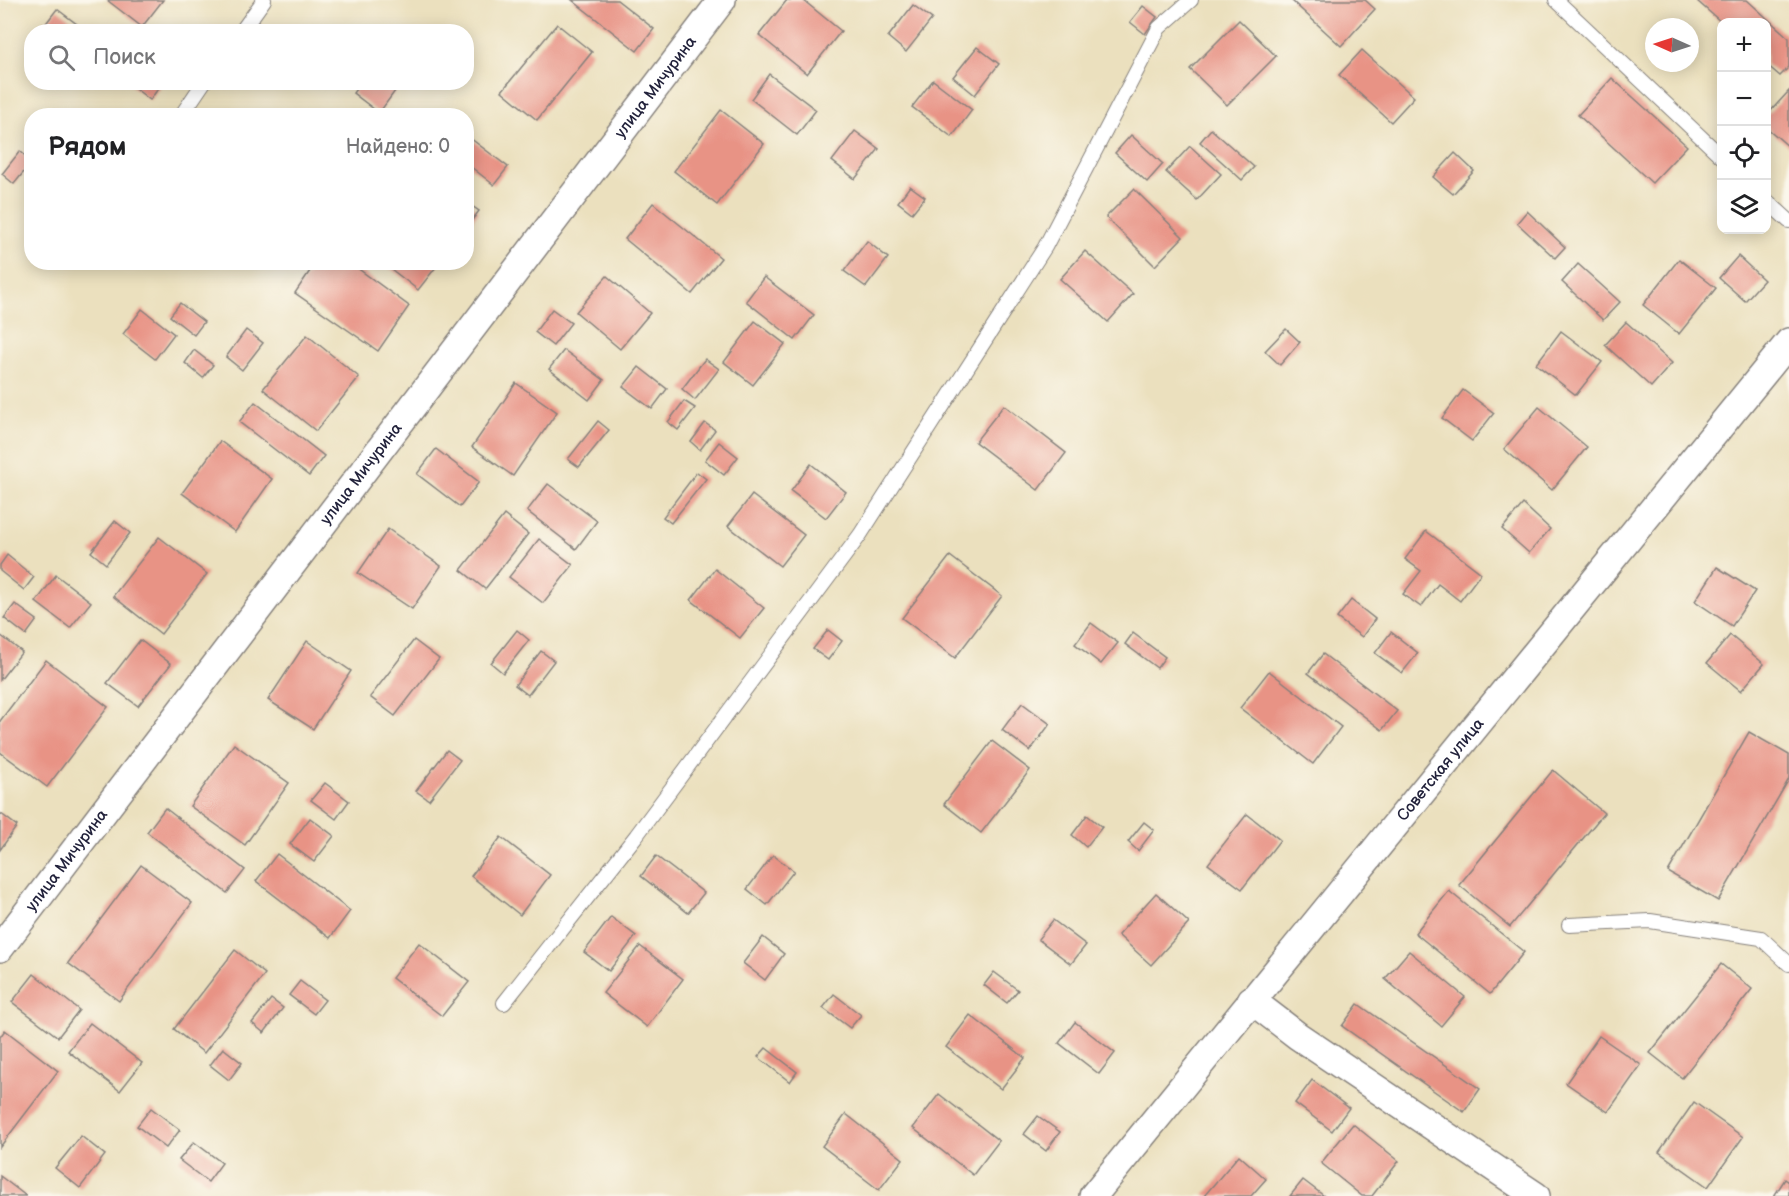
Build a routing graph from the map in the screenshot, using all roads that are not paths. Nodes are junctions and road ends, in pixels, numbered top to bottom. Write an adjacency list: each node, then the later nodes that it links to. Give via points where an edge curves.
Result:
1 (264, 0): 5 (lane)
2 (722, 0): 13 (street, улица Мичурина)
3 (1191, 0): 16 (lane, via 1159,28 1045,247 860,536 636,836)
4 (1556, 0): 8 (lane)
5 (247, 24)
6 (199, 90): 7 (lane)
7 (186, 108)
8 (1717, 152)
9 (1771, 204): 10 (lane)
10 (1789, 221)
11 (1789, 342): 15 (street, Советская улица)
12 (1569, 925): 14 (lane, via 1650,921 1761,938)
13 (0, 948)
14 (1789, 964)
15 (1251, 1000): 17 (street, Советская улица); 18 (street, via 1298,1036)
16 (504, 1003)
17 (1093, 1196)
18 (1536, 1196)

